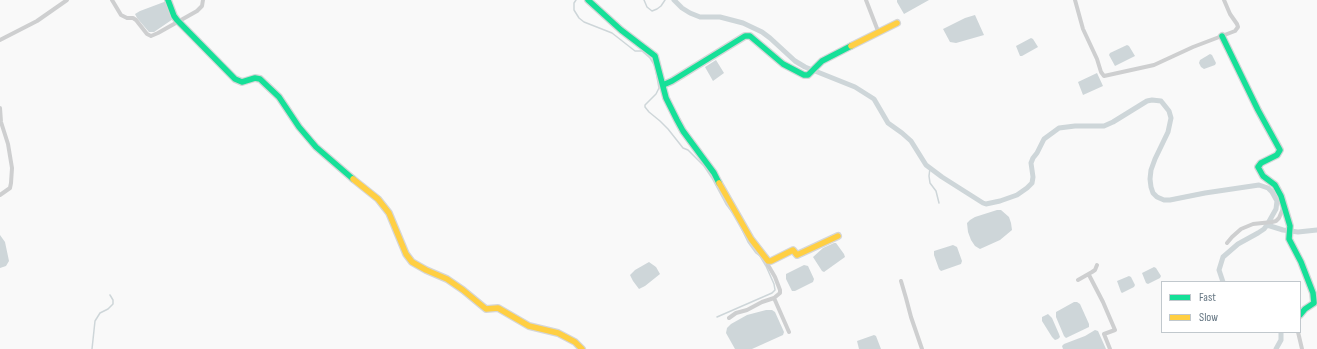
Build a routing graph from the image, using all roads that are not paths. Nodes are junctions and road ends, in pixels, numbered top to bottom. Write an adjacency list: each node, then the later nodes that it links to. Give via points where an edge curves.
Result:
1 (67, 0): 13 (street, via 37,21)
2 (112, 0): 9 (street, via 121,15 136,20 149,36)
3 (168, 0): 9 (street)
4 (203, 0): 9 (street, via 200,8)
5 (588, 0): 14 (street, via 621,30 652,53 658,64)
6 (866, 0): 11 (street)
7 (1075, 0): 12 (street, via 1085,34 1104,76 1154,65)
8 (1224, 0): 12 (street, via 1238,27 1235,31)
9 (178, 21): 30 (street, via 235,79 242,82 258,78 275,93 316,147 341,171 382,203 412,262 447,279 486,309 498,308 529,326 558,333)
10 (897, 23): 11 (street)
11 (878, 31): 14 (street, via 822,61 810,74 804,75 783,64 750,36 745,36)
12 (1222, 36): 17 (street, via 1280,150 1277,155 1258,167 1263,176 1275,185)
13 (0, 40)
14 (663, 85): 20 (street, via 666,98 683,131 714,173 751,239)
15 (0, 108): 16 (street, via 12,168 10,188)
16 (0, 195)
17 (1284, 206): 19 (street, via 1279,218 1241,229); 26 (street, via 1290,228 1288,239 1315,300)
18 (838, 236): 20 (street, via 797,255 793,250)
19 (1227, 243)
20 (768, 261): 25 (street, via 780,290)
21 (1097, 265): 22 (street)
22 (1089, 275): 23 (street); 32 (street, via 1116,330 1104,334)
23 (1078, 280)
24 (901, 282): 31 (street)
25 (774, 298): 27 (street); 28 (street)
26 (1301, 314)
27 (729, 318)
28 (789, 332)
29 (1298, 333): 33 (street)
30 (582, 349)
31 (922, 349)
32 (1110, 349)
33 (1302, 349)

